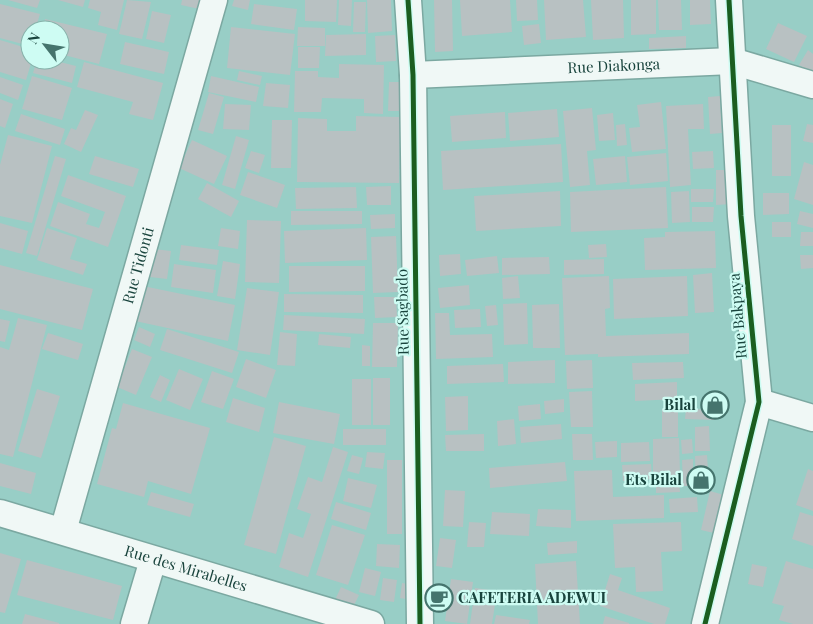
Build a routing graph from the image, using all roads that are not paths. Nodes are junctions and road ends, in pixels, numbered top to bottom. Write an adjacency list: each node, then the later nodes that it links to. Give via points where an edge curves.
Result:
1 (214, 0): 10 (street, Rue Tidonti)
2 (408, 0): 5 (street, Rue Sagbado)
3 (729, 0): 4 (street, Rue Bakpaya)
4 (732, 61): 5 (street, Rue Diakonga); 6 (street, Rue Diakonga); 7 (street, Rue Bakpaya)
5 (413, 74): 14 (street, Rue Sagbado)
6 (813, 85)
7 (759, 402): 8 (street); 15 (street, Rue Bakpaya)
8 (813, 418)
9 (0, 513): 10 (street, Rue des Mirabelles)
10 (63, 531): 11 (street, Rue des Mirabelles)
11 (153, 560): 12 (street); 13 (street, Rue des Mirabelles)
12 (134, 624)
13 (371, 624)
14 (420, 624)
15 (705, 624)

